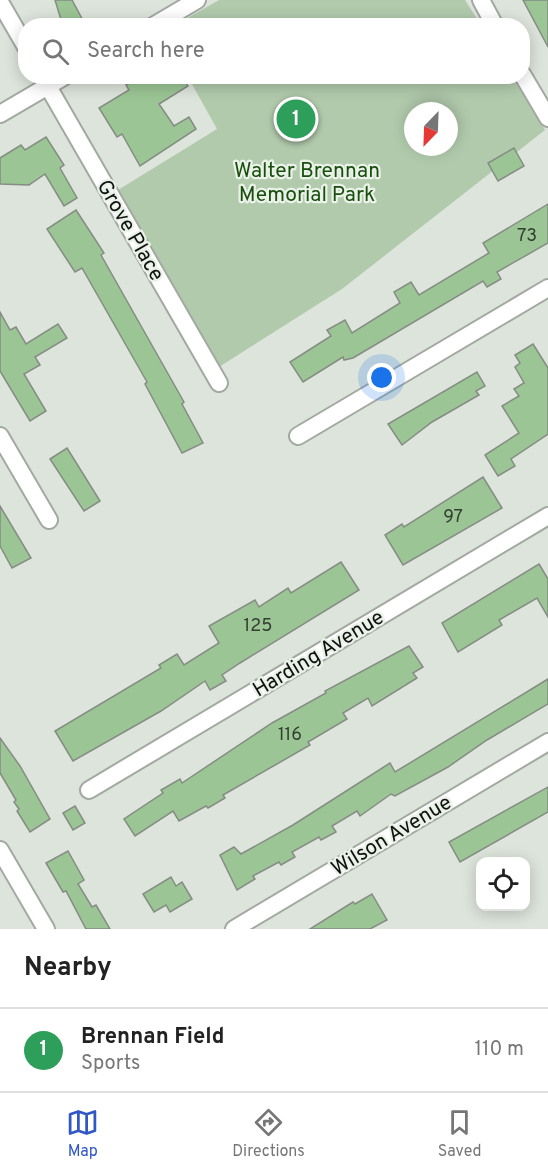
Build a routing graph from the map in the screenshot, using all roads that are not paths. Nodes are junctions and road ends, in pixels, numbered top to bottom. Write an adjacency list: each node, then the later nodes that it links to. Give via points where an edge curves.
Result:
1 (197, 0): 4 (street)
2 (481, 0): 5 (street)
3 (0, 2): 6 (street)
4 (167, 18)
5 (491, 18)
6 (18, 33)
7 (41, 84): 10 (street)
8 (47, 84): 13 (street, Grove Place)
9 (528, 84): 11 (street)
10 (0, 114)
11 (548, 118)
12 (548, 288): 15 (street)
13 (219, 383)
14 (0, 436): 17 (street)
15 (298, 436)
16 (548, 516): 19 (street, Harding Avenue)
17 (49, 519)
18 (548, 742): 22 (street, Wilson Avenue)
19 (89, 790)
20 (0, 850): 21 (street)
21 (46, 929)
22 (234, 929)

